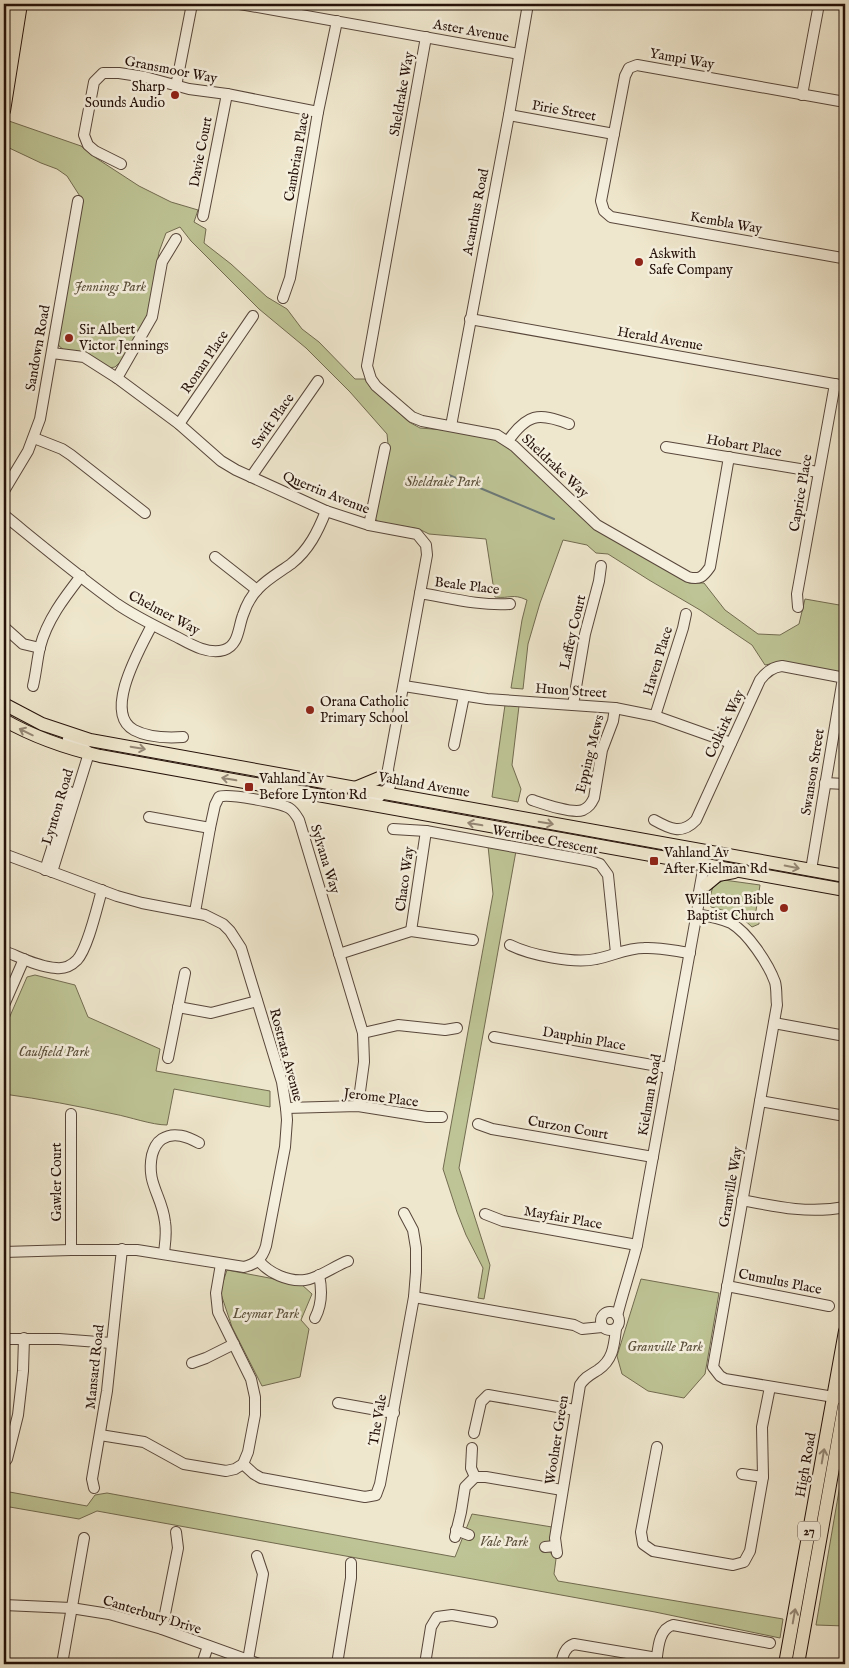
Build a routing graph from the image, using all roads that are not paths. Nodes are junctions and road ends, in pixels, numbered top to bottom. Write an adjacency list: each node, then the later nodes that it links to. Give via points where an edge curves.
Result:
1 (192, 4): 10 (street)
2 (240, 4): 6 (street, Aster Avenue)
3 (528, 4): 9 (street, Acanthus Road)
4 (819, 4): 12 (street)
5 (12, 5): 8 (main road); 14 (main road)
6 (337, 21): 7 (street, Aster Avenue); 15 (street, Cambrian Place)
7 (426, 37): 9 (street, Aster Avenue); 33 (street, Sheldrake Way, via 367,366 376,386 412,417)
8 (4, 50)
9 (519, 54): 16 (street, Acanthus Road)
10 (176, 86): 11 (street, Gransmoor Way); 18 (street, Gransmoor Way, via 145,77 102,72 94,82 84,135 95,152)
11 (227, 94): 15 (street, Gransmoor Way); 21 (street, Davie Court)
12 (802, 95): 13 (street, Yampi Way); 17 (street, Yampi Way, via 638,65 629,68 625,76)
13 (845, 102)
14 (4, 111)
15 (318, 112): 24 (street, Cambrian Place, via 290,278)
16 (509, 115): 17 (street, Pirie Street); 26 (street, Acanthus Road)
17 (614, 134): 20 (street, Yampi Way, via 602,201)
18 (121, 164)
19 (78, 201): 27 (street, Sandown Road)
20 (604, 211): 23 (street, Kembla Way, via 611,217)
21 (203, 216)
22 (176, 239): 28 (street, via 162,262 152,317)
23 (845, 256)
24 (283, 298)
25 (253, 316): 31 (street, Ronan Place)
26 (470, 319): 30 (street, Herald Avenue); 33 (street, Acanthus Road)
27 (52, 353): 28 (street, Querrin Avenue, via 84,357); 34 (street, Sandown Road)
28 (117, 378): 31 (street, Querrin Avenue)
29 (318, 381): 40 (street, Swift Place)
30 (840, 385): 39 (street, Caprice Place)
31 (180, 424): 40 (street, Querrin Avenue, via 221,460)
32 (569, 424): 35 (street, via 541,417 530,418)
33 (450, 426): 35 (street, Sheldrake Way, via 497,435)
34 (34, 438): 41 (street, Sandown Road); 43 (street, via 71,455)
35 (508, 441): 38 (street, Sheldrake Way, via 597,526 696,579 704,576 710,567)
36 (666, 447): 38 (street, Hobart Place)
37 (385, 448): 45 (street)
38 (729, 457): 39 (street, Hobart Place)
39 (818, 472): 52 (street, Caprice Place, via 797,594)
40 (251, 476): 42 (street, Querrin Avenue)
41 (4, 491)
42 (326, 511): 45 (street, Querrin Avenue); 49 (street, Chelmer Way, via 316,534 299,557)
43 (145, 514)
44 (4, 515): 48 (street, Chelmer Way)
45 (369, 525): 50 (street, Querrin Avenue, via 410,531 422,538 427,555)
46 (215, 557): 49 (street)
47 (601, 566): 62 (street, Laffey Court, via 583,641)
48 (81, 576): 54 (street, Chelmer Way); 56 (street, via 55,611)
49 (257, 590): 54 (street, Chelmer Way, via 242,616 236,640 224,650 206,650)
50 (420, 593): 51 (street, Beale Place); 59 (street, Querrin Avenue)
51 (510, 604)
52 (798, 607)
53 (686, 614): 64 (street, Haven Place)
54 (152, 625): 67 (street, via 130,672 122,717 129,726 141,732)
55 (4, 627): 56 (street, via 23,644)
56 (40, 648): 58 (street)
57 (844, 678): 68 (street, Colkirk Way, via 782,666 770,669 760,680); 73 (street, Swanson Street)
58 (34, 686)
59 (404, 686): 60 (street, Huon Street); 72 (street, Querrin Avenue)
60 (464, 696): 62 (street, Huon Street); 70 (street)
61 (4, 704): 66 (main road, Vahland Avenue)
62 (573, 705): 63 (street, Huon Street)
63 (615, 708): 64 (street, Huon Street); 77 (street, Epping Mews, via 590,805 578,811)
64 (655, 716): 68 (street, Huon Street)
65 (4, 720): 71 (main road, Vahland Avenue, one-way to 65, via 44,740)
66 (42, 724): 69 (main road, Vahland Avenue); 71 (street, via 46,730 78,742)
67 (183, 737)
68 (731, 743): 81 (street, Colkirk Way, via 701,810 690,826 678,829)
69 (113, 744): 71 (street); 75 (main road, Vahland Avenue, one-way to 75)
70 (454, 745)
71 (86, 752): 78 (main road, Vahland Avenue, one-way to 71); 90 (street, Lynton Road)
72 (386, 773): 75 (main road); 76 (street, Querrin Avenue, via 390,786)
73 (825, 783): 74 (street); 89 (street, Swanson Street)
74 (845, 784)
75 (355, 788): 76 (main road, Vahland Avenue)
76 (383, 793): 78 (street); 79 (street); 85 (main road, Vahland Avenue, one-way to 85)
77 (532, 800)
78 (365, 804): 79 (main road, Vahland Avenue)
79 (400, 810): 88 (main road, Vahland Avenue, one-way to 79)
80 (149, 817): 82 (street)
81 (654, 820)
82 (210, 828): 97 (street, Sylvana Way); 105 (street, Sylvana Way, via 216,800 222,795 282,805 291,810 299,820)
83 (393, 829): 84 (street, Werribee Crescent)
84 (426, 831): 99 (street, Chaco Way); 103 (street, Werribee Crescent, via 600,864 608,875)
85 (677, 846): 87 (main road, Vahland Avenue); 88 (main road, via 685,853 700,857)
86 (4, 854): 90 (street, Rostrata Avenue)
87 (728, 855): 88 (main road); 89 (main road, Vahland Avenue, one-way to 89)
88 (704, 867): 91 (main road, Vahland Avenue); 93 (street, Kielman Road); 96 (street, Kielman Road)
89 (811, 870): 92 (main road, Vahland Avenue)
90 (49, 871): 94 (street, Rostrata Avenue)
91 (738, 871): 93 (main road, via 718,875); 95 (main road, Vahland Avenue)
92 (845, 876)
93 (706, 885): 96 (street, Kielman Road)
94 (102, 890): 97 (street, Rostrata Avenue, via 142,903); 106 (street, via 84,948 76,960 64,968 55,968)
95 (845, 890)
96 (699, 901): 98 (street, Kielman Road)
97 (195, 912): 108 (street, Rostrata Avenue, via 223,924 236,938)
98 (697, 914): 104 (street, Kielman Road); 111 (street, Granville Way, via 718,918 740,930 763,959 775,983 777,1005)
99 (411, 931): 100 (street); 105 (street)
100 (473, 940)
101 (510, 945): 103 (street, via 523,952 580,961)
102 (4, 951): 106 (street)
103 (616, 953): 104 (street, via 645,948)
104 (690, 953): 117 (street, Kielman Road)
105 (339, 954): 113 (street, Sylvana Way)
106 (24, 959): 109 (street)
107 (185, 973): 110 (street)
108 (257, 1001): 110 (street, via 212,1013); 120 (street, Rostrata Avenue, via 282,1082)
109 (4, 1005)
110 (178, 1007): 116 (street)
111 (774, 1023): 114 (street); 118 (street, Granville Way)
112 (457, 1028): 113 (street, via 445,1030 398,1025)
113 (363, 1033): 119 (street, Sylvana Way, via 364,1062)
114 (845, 1036)
115 (494, 1037): 117 (street, Dauphin Place)
116 (168, 1058)
117 (669, 1068): 126 (street, Kielman Road)
118 (760, 1100): 122 (street); 127 (street, Granville Way)
119 (358, 1106): 120 (street, Jerome Place); 123 (street, Jerome Place)
120 (286, 1108): 137 (street, Rostrata Avenue, via 285,1147 266,1246)
121 (71, 1114): 133 (street, Gawler Court)
122 (845, 1116)
123 (442, 1117)
124 (478, 1124): 126 (street, Curzon Court)
125 (199, 1143): 135 (street, via 182,1135 173,1135 156,1144 153,1151 150,1172 165,1222)
126 (653, 1157): 131 (street, Kielman Road)
127 (742, 1200): 128 (street, via 805,1210); 140 (street, Granville Way)
128 (845, 1207)
129 (404, 1214): 141 (street, The Vale, via 413,1230 416,1248)
130 (485, 1214): 131 (street, Mayfair Place, via 503,1221)
131 (637, 1245): 144 (street, Kielman Road, via 629,1279)
132 (122, 1249): 133 (street); 135 (street); 148 (street, Mansard Road)
133 (71, 1250): 134 (street)
134 (4, 1252)
135 (164, 1254): 138 (street)
136 (348, 1260): 139 (street)
137 (258, 1261): 138 (street, via 244,1268); 139 (street, via 280,1276 304,1280)
138 (221, 1264): 149 (street, via 216,1294 218,1312)
139 (319, 1275): 143 (street, via 320,1309)
140 (727, 1286): 142 (street, Cumulus Place); 151 (street, Granville Way, via 713,1362 715,1372 726,1379)
141 (414, 1297): 144 (street, via 582,1329); 155 (street, The Vale)
142 (829, 1306)
143 (315, 1318)
144 (609, 1322): 154 (street, Woolner Green, via 613,1352 605,1364 583,1380)
145 (845, 1331): 152 (main road, High Road / 27)
146 (24, 1338): 147 (street); 148 (street); 160 (street, via 18,1415)
147 (4, 1339)
148 (111, 1343): 157 (street, Mansard Road)
149 (234, 1344): 150 (street); 161 (street, via 251,1379 255,1397 255,1415)
150 (192, 1363)
151 (770, 1386): 152 (street, Granville Way); 164 (street, via 762,1427)
152 (841, 1399): 187 (main road, High Road / 27, one-way to 152); 188 (main road, High Road / 27)
153 (338, 1403): 155 (street)
154 (575, 1410): 156 (street, via 488,1395 481,1402); 166 (street, Woolner Green)
155 (394, 1413): 161 (street, The Vale, via 376,1495 365,1497 261,1478)
156 (474, 1433)
157 (100, 1435): 161 (street, via 144,1442 184,1464 226,1471 236,1470); 165 (street, Mansard Road, via 92,1479)
158 (657, 1447): 164 (street, via 641,1532 643,1544 653,1551 733,1565 744,1562 750,1551)
159 (472, 1448): 163 (street, via 471,1468)
160 (4, 1463)
161 (243, 1464)
162 (742, 1474): 164 (street)
163 (475, 1477): 166 (street, via 486,1476); 168 (street, via 466,1487 456,1533)
164 (763, 1477)
165 (94, 1488)
166 (562, 1490): 170 (street, Woolner Green)
167 (176, 1532): 176 (street, via 178,1548)
168 (469, 1535)
169 (84, 1538): 174 (street)
170 (552, 1549)
171 (257, 1556): 179 (street, via 262,1574)
172 (351, 1564): 184 (street, via 352,1578)
173 (4, 1605): 174 (street, Canterbury Drive)
174 (70, 1608): 176 (street, Canterbury Drive, via 109,1614); 181 (street)
175 (492, 1622): 185 (street, via 452,1615 437,1617 431,1627)
176 (162, 1629): 178 (street, Canterbury Drive)
177 (770, 1643): 180 (street, via 673,1626 662,1634)
178 (208, 1646): 179 (street, Canterbury Drive); 182 (street)
179 (248, 1660): 183 (street, Canterbury Drive)
180 (656, 1661): 186 (street, via 574,1644 568,1646)
181 (62, 1664)
182 (202, 1664)
183 (260, 1664)
184 (337, 1664)
185 (425, 1664)
186 (561, 1664)
187 (785, 1664)
188 (798, 1664)

